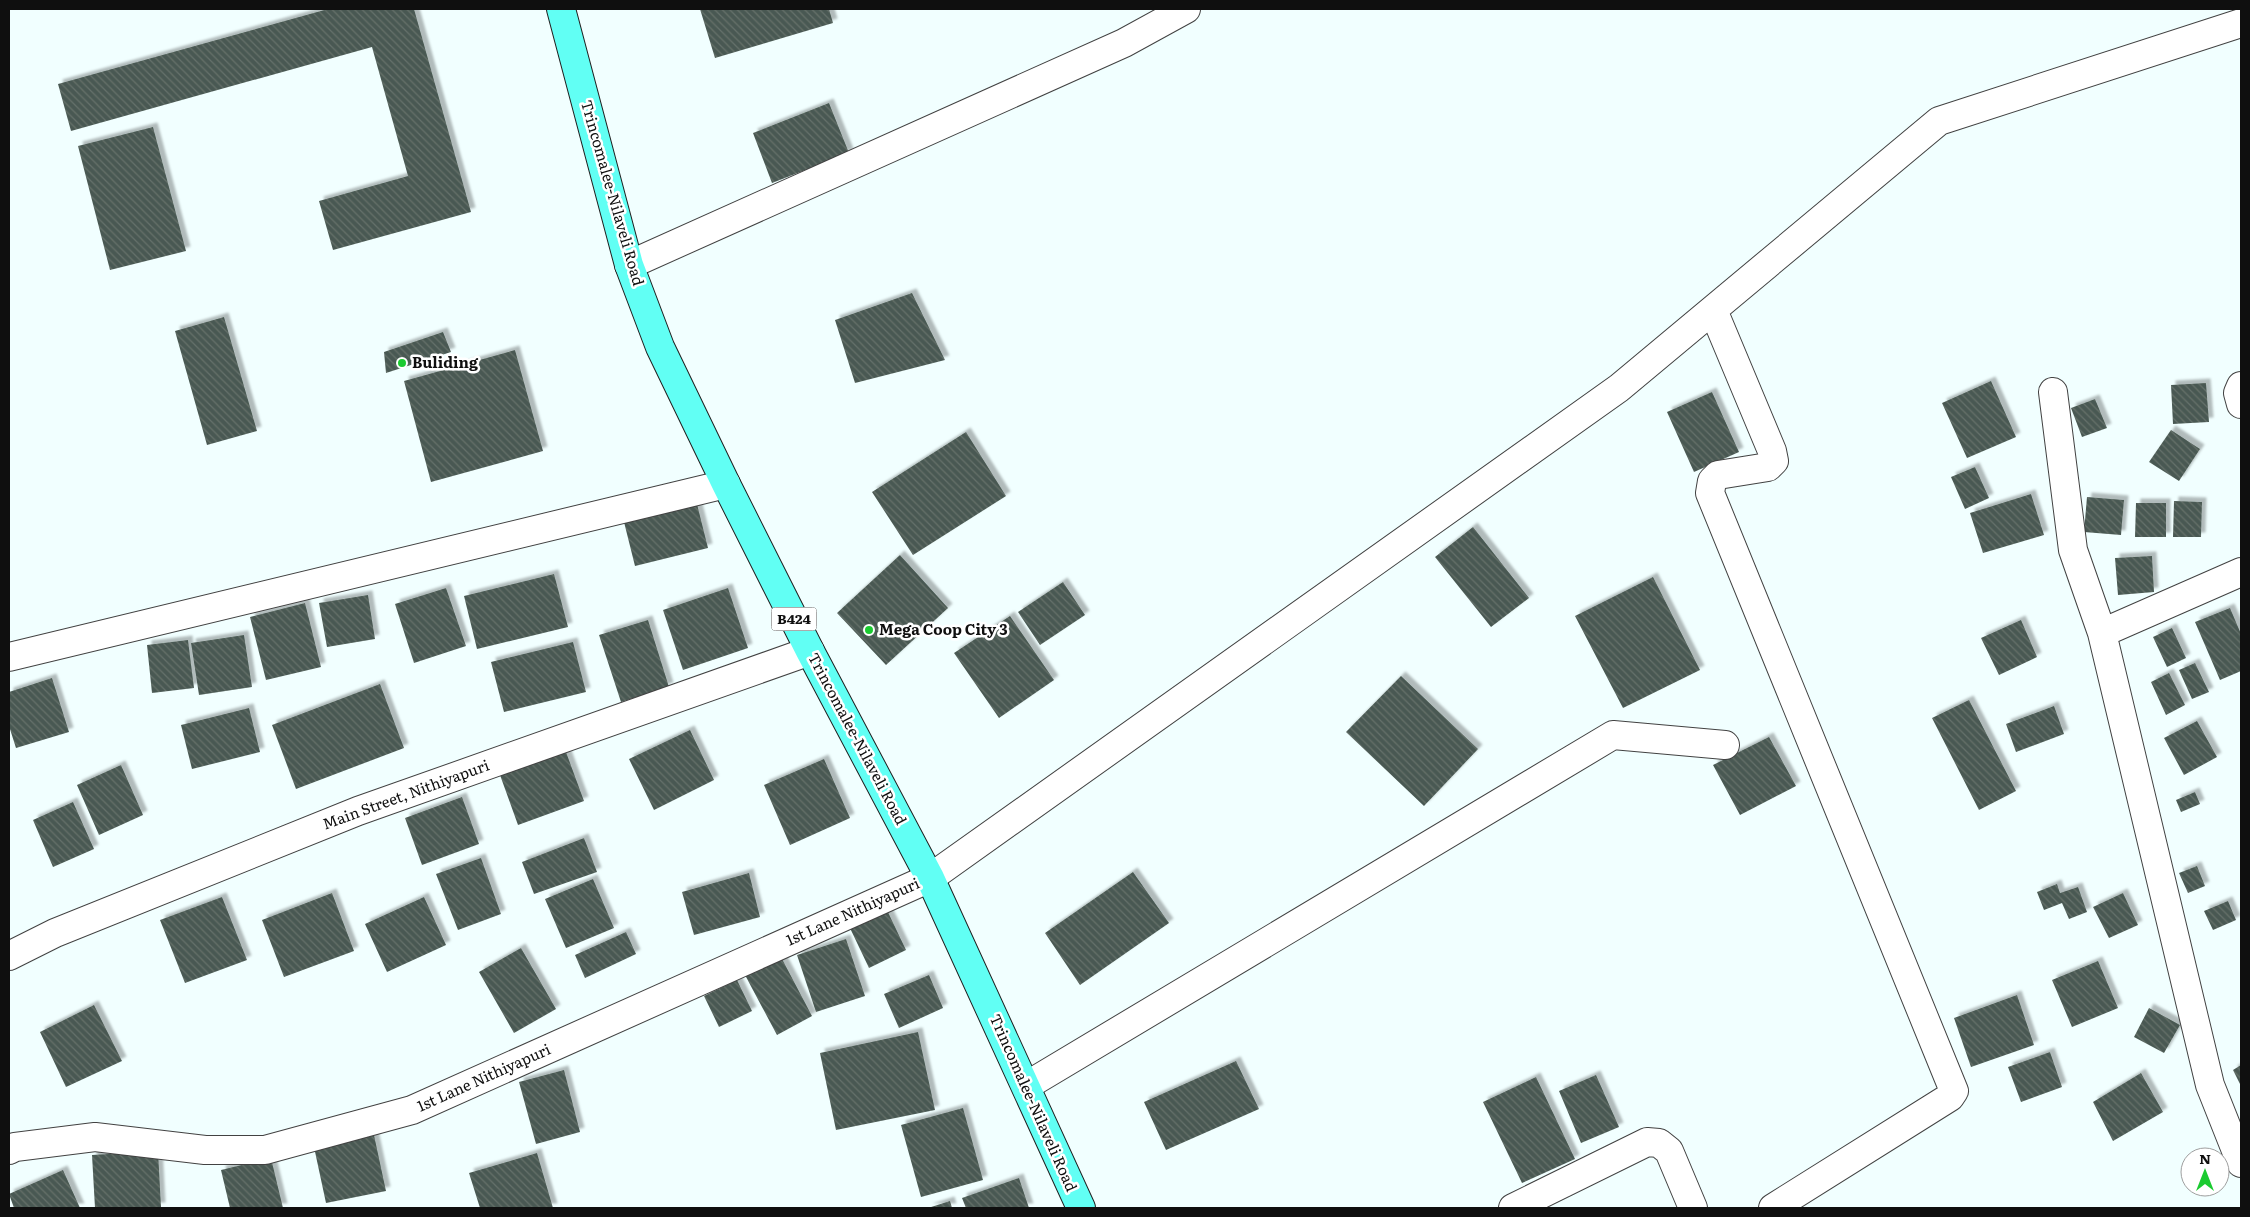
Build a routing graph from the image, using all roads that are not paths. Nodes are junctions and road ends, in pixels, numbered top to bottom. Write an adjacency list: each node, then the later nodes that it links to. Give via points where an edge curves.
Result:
1 (561, 9): 4 (main road, Trincomalee-Nilaveli Road / B424)
2 (1186, 9): 4 (street, via 1124,43)
3 (2241, 23): 5 (street, 1st Lane Nithiyapuri, via 1939,121)
4 (629, 265): 9 (main road, Trincomalee-Nilaveli Road / B424, via 660,347)
5 (1713, 310): 15 (street, 1st Lane Nithiyapuri, via 1619,388); 23 (street, via 1774,461 1768,467 1718,475 1712,481 1710,493 1954,1091 1950,1097)
6 (2241, 386): 8 (street, via 2238,394)
7 (2053, 392): 11 (street, via 2073,550)
8 (2241, 404)
9 (726, 484): 12 (main road, Trincomalee-Nilaveli Road / B424); 13 (street)
10 (2241, 572): 11 (street)
11 (2102, 633): 19 (street, via 2210,1085)
12 (810, 651): 15 (main road, Trincomalee-Nilaveli Road / B424); 16 (street, Main Street, Nithiyapuri, via 358,811 55,934)
13 (9, 657)
14 (1725, 745): 17 (street, via 1613,735)
15 (930, 878): 17 (main road, Trincomalee-Nilaveli Road / B424); 18 (street, 1st Lane Nithiyapuri, via 412,1110 265,1150 205,1150 95,1136 15,1146)
16 (9, 956)
17 (1026, 1086): 20 (main road, Trincomalee-Nilaveli Road / B424)
18 (9, 1150)
19 (2241, 1162)
20 (1081, 1208)
21 (1513, 1208): 22 (street, via 1647,1142 1659,1143 1669,1151)
22 (1694, 1208)
23 (1773, 1208)

